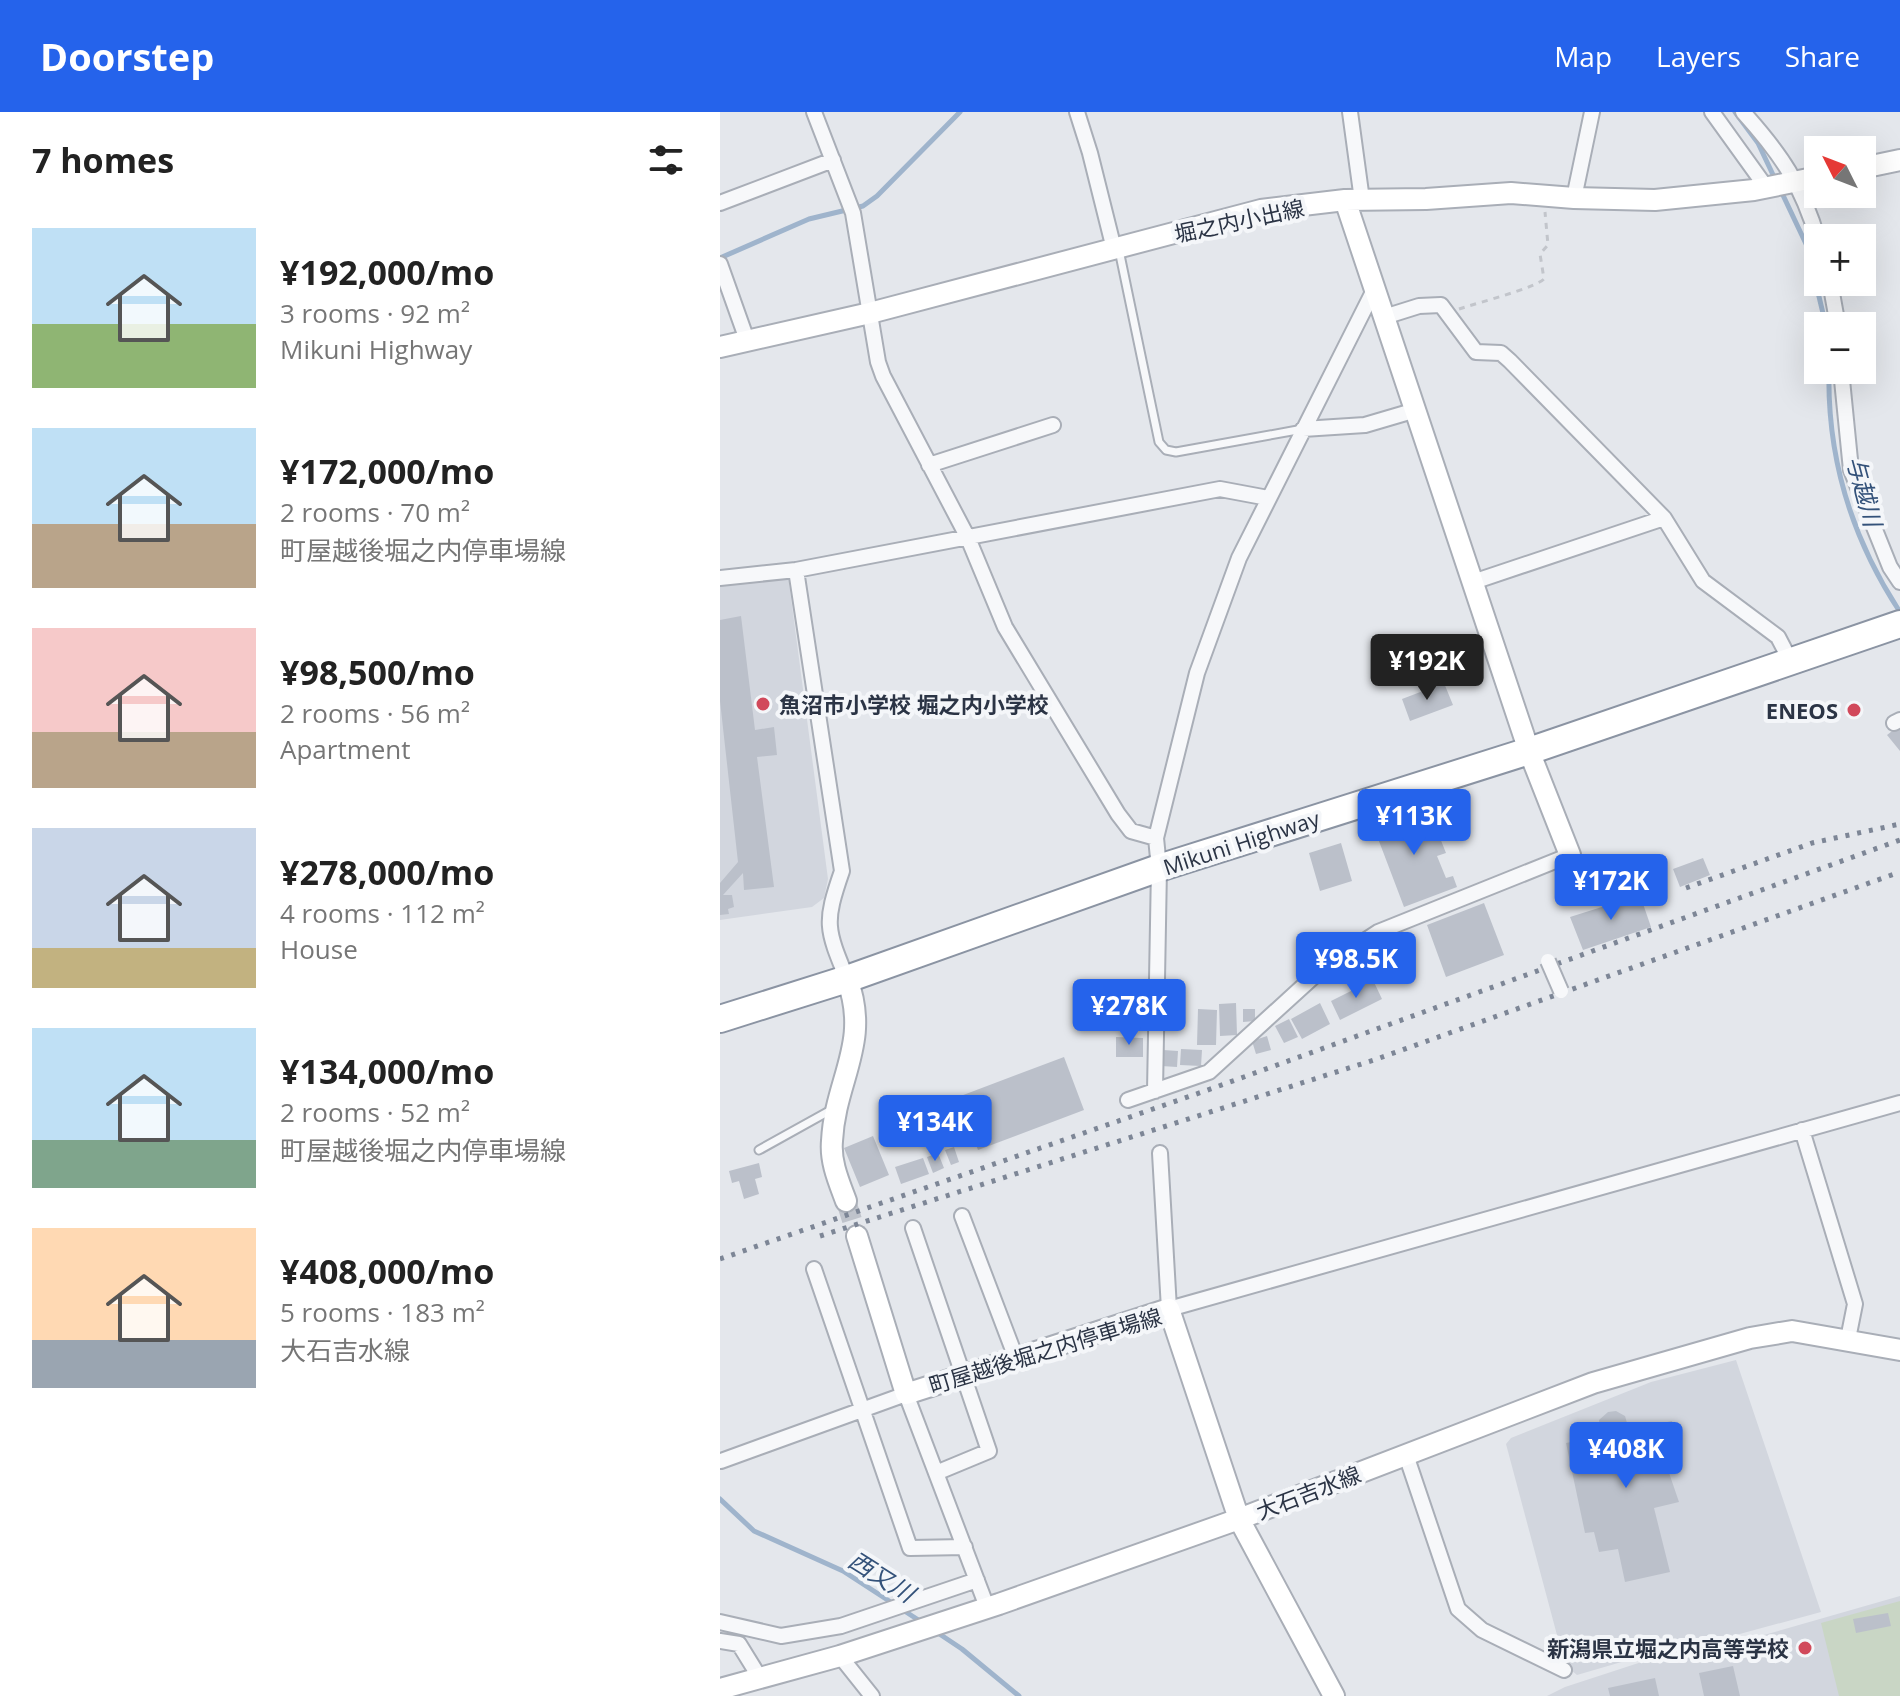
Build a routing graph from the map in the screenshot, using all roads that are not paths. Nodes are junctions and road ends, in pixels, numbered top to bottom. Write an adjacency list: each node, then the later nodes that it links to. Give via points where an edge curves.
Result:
1 (814, 112): 7 (street)
2 (1077, 112): 17 (street)
3 (1350, 112): 14 (street)
4 (1592, 112): 13 (street)
5 (1712, 112): 12 (street)
6 (1743, 112): 11 (street, via 1775,147)
7 (833, 160): 15 (street); 20 (street, via 851,208)
8 (1900, 160): 9 (main road)
9 (1876, 165)
10 (1804, 180): 11 (main road, 堀之内小出線)
11 (1793, 182): 12 (main road, 堀之内小出線); 16 (street)
12 (1767, 187): 13 (main road, 堀之内小出線, via 1655,200)
13 (1574, 198): 14 (main road, 堀之内小出線, via 1511,193)
14 (1353, 200): 17 (main road, 堀之内小出線, via 1261,210); 19 (main road)
15 (720, 203)
16 (1811, 224)
17 (1116, 248): 20 (main road, 堀之内小出線); 27 (lane, via 1159,442 1166,450)
18 (720, 264): 22 (street)
19 (1375, 288): 21 (main road); 27 (street)
20 (870, 313): 22 (main road, 堀之内小出線); 28 (street, via 883,376)
21 (1384, 317): 25 (main road); 30 (street, via 1441,305 1476,352 1501,353)
22 (747, 340): 23 (main road, 堀之内小出線)
23 (720, 347)
24 (1842, 384): 35 (street, via 1851,470)
25 (1416, 410): 27 (street, via 1365,425); 34 (main road)
26 (1053, 425): 28 (street)
27 (1303, 429): 29 (street)
28 (929, 465): 31 (street)
29 (1268, 498): 31 (street, via 1220,489); 39 (street, via 1239,558 1197,673)
30 (1664, 518): 34 (street); 37 (street, via 1703,581 1778,637)
31 (968, 538): 32 (street); 39 (street, via 1005,627 1118,814 1131,831)
32 (796, 570): 33 (street); 43 (street, via 842,871 828,926)
33 (720, 578)
34 (1473, 582): 38 (main road)
35 (1900, 582)
36 (1897, 632): 37 (highway, Mikuni Highway)
37 (1791, 662): 38 (highway, Mikuni Highway)
38 (1529, 751): 40 (main road); 41 (highway, Mikuni Highway)
39 (1156, 838): 41 (street)
40 (1570, 855): 46 (street, via 1378,932 1323,968 1209,1072)
41 (1159, 868): 43 (highway, Mikuni Highway); 46 (street)
42 (1548, 961): 44 (street, bridge)
43 (847, 979): 45 (highway, Mikuni Highway); 49 (main road, via 856,1003 857,1035)
44 (1561, 991)
45 (720, 1019)
46 (1155, 1091): 47 (street)
47 (1128, 1100)
48 (1900, 1103): 50 (street)
49 (837, 1107): 51 (lane); 53 (main road, via 831,1144)
50 (1802, 1130): 58 (street); 59 (street, via 1855,1304)
51 (759, 1150)
52 (1160, 1153): 58 (street)
53 (846, 1201)
54 (962, 1216): 61 (street)
55 (913, 1228): 62 (street)
56 (857, 1236): 63 (main road, 町屋越後堀之内停車場線)
57 (814, 1269): 64 (street)
58 (1169, 1309): 61 (main road, 町屋越後堀之内停車場線); 68 (main road, 町屋越後堀之内停車場線)
59 (1848, 1339): 60 (main road, 大石吉水線); 65 (main road, 大石吉水線, via 1792,1331 1750,1338 1593,1383)
60 (1900, 1350)
61 (1016, 1358): 62 (main road, 町屋越後堀之内停車場線)
62 (962, 1376): 63 (main road, 町屋越後堀之内停車場線); 67 (street, via 989,1451)
63 (906, 1394): 64 (street); 67 (street)
64 (860, 1410): 66 (street); 69 (street, via 910,1548)
65 (1406, 1455): 68 (main road, 大石吉水線); 75 (street, via 1458,1609 1482,1630)
66 (721, 1461)
67 (936, 1473): 69 (street)
68 (1239, 1519): 71 (main road, 大石吉水線); 79 (main road, 町屋越後堀之内停車場線)
69 (965, 1547): 70 (street)
70 (977, 1580): 71 (street); 72 (street, via 841,1626 781,1636)
71 (987, 1607): 74 (main road, 大石吉水線)
72 (720, 1622)
73 (720, 1641): 76 (street, via 739,1644)
74 (840, 1656): 76 (main road, 大石吉水線); 78 (street)
75 (1564, 1670)
76 (760, 1678): 77 (main road, 大石吉水線)
77 (728, 1690)
78 (872, 1696)
79 (1334, 1696)

